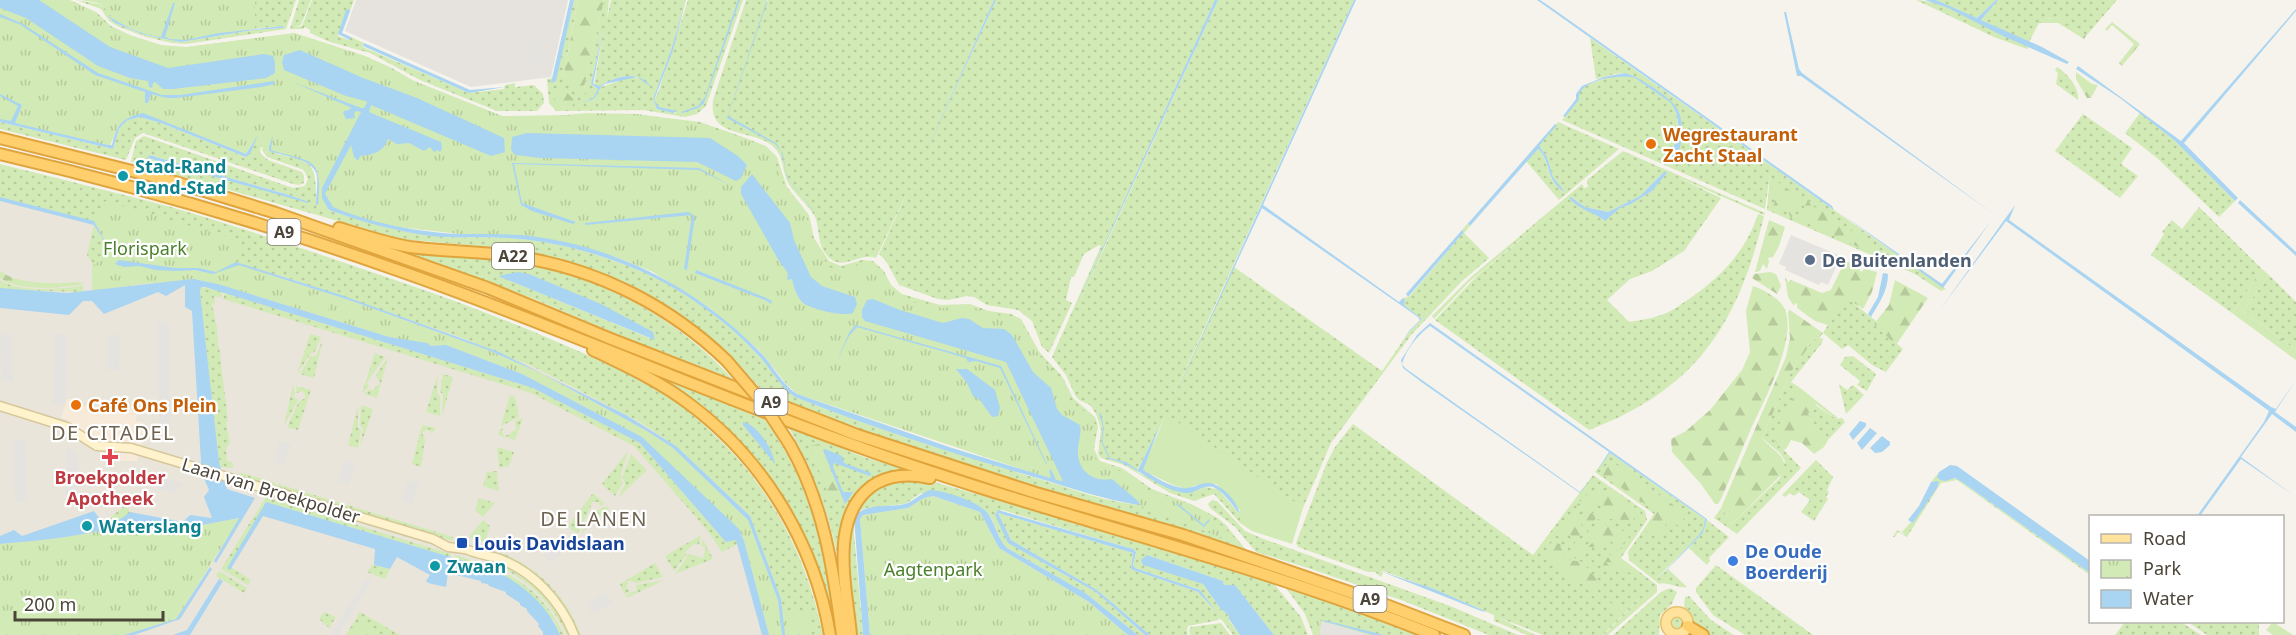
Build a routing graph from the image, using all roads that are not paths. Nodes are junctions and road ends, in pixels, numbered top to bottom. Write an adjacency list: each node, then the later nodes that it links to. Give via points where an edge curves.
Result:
1 (0, 138): 3 (highway, A9, via 172,181)
2 (0, 154): 4 (highway, A9, via 261,224)
3 (276, 213): 11 (highway, A22, bridge, via 408,246 517,256 569,268 618,286 695,333 727,361 762,402 790,445 812,490 836,585); 14 (highway, A9, via 488,288 857,435 1183,535)
4 (550, 327): 6 (highway, A9, via 793,423); 10 (highway, via 670,391 703,415 744,455 774,493 801,542 819,588)
5 (0, 406): 9 (main road, Laan van Broekpolder, via 67,427 98,446 131,448 507,562 530,576 558,604)
6 (981, 488): 12 (highway, via 904,475 875,484 858,500 847,520 844,543); 13 (highway, A9, via 1291,582)
7 (1689, 631): 8 (main road); 8 (main road, via 1686,615 1675,612 1666,619); 15 (highway)
8 (1670, 634)
9 (574, 635)
10 (830, 635)
11 (842, 635)
12 (851, 635)
13 (1434, 635)
14 (1464, 635)
15 (1703, 635)

